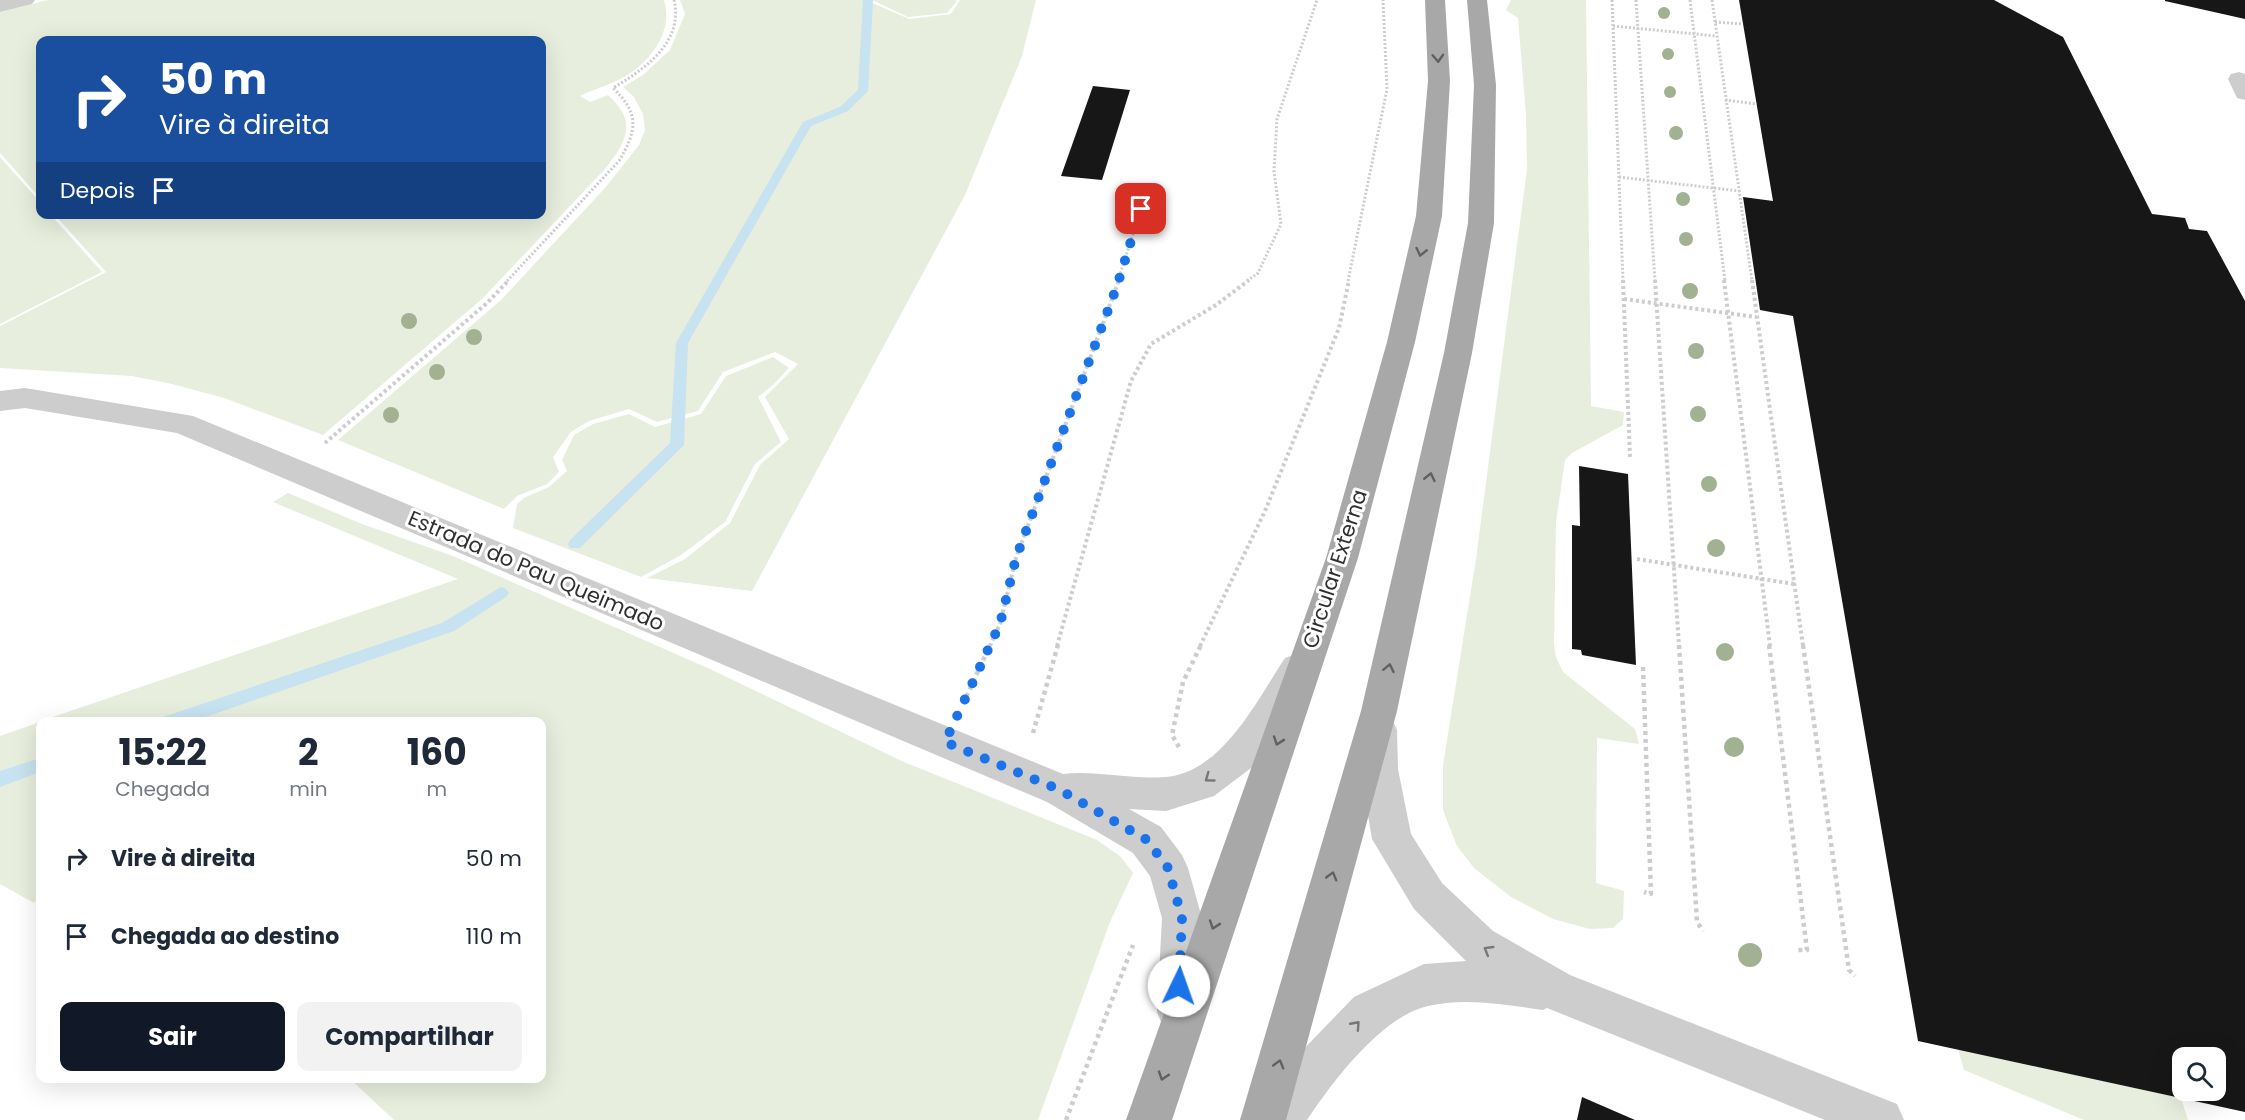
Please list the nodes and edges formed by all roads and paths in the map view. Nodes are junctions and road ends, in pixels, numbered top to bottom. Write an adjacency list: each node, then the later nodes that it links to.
1 (25, 0): 11 (street)
2 (674, 0): 30 (path)
3 (1317, 0): 40 (path)
4 (1383, 0): 41 (path)
5 (1435, 0): 36 (main road, Circular Externa, one-way to 36)
6 (1477, 0): 38 (main road, one-way to 6)
7 (1612, 0): 14 (path)
8 (1636, 0): 15 (path)
9 (1690, 0): 16 (path)
10 (1712, 0): 12 (path)
11 (0, 6)
12 (1715, 22): 13 (path); 17 (path)
13 (1743, 24)
14 (1614, 26): 15 (path); 20 (path)
15 (1638, 29): 16 (path); 21 (path)
16 (1694, 34): 17 (path); 22 (path)
17 (1716, 36): 18 (path)
18 (1725, 100): 19 (path); 23 (path)
19 (1756, 104)
20 (1619, 177): 21 (path); 25 (path)
21 (1648, 180): 22 (path); 26 (path)
22 (1713, 188): 23 (path); 27 (path)
23 (1739, 191): 28 (path)
24 (1141, 209): 39 (path)
25 (1624, 300): 26 (path); 31 (path)
26 (1656, 303): 27 (path); 33 (path)
27 (1728, 313): 28 (path); 34 (path)
28 (1756, 316): 35 (path)
29 (0, 401): 39 (street, Estrada do Pau Queimado)
30 (320, 448)
31 (1630, 457)
32 (1637, 559): 33 (path)
33 (1673, 565): 34 (path); 44 (path)
34 (1761, 579): 35 (path); 46 (path)
35 (1794, 584): 47 (path)
36 (1309, 651): 41 (street, Estrada do Pau Queimado, one-way to 41); 49 (main road, Circular Externa, one-way to 49)
37 (1643, 668): 43 (path)
38 (1379, 711): 48 (street, one-way to 38); 52 (main road, one-way to 38)
39 (945, 742): 40 (street, Estrada do Pau Queimado)
40 (1022, 774): 42 (street, Estrada do Pau Queimado)
41 (1202, 784): 42 (street, Estrada do Pau Queimado)
42 (1060, 790): 49 (street, Estrada do Pau Queimado)
43 (1644, 892)
44 (1702, 931)
45 (1137, 934): 50 (path)
46 (1797, 951)
47 (1855, 976)
48 (1556, 991): 53 (street, one-way to 48); 54 (street)
49 (1178, 1031): 51 (main road, Circular Externa, one-way to 51)
50 (1066, 1120)
51 (1149, 1120)
52 (1263, 1120)
53 (1280, 1120)
54 (1881, 1120)

